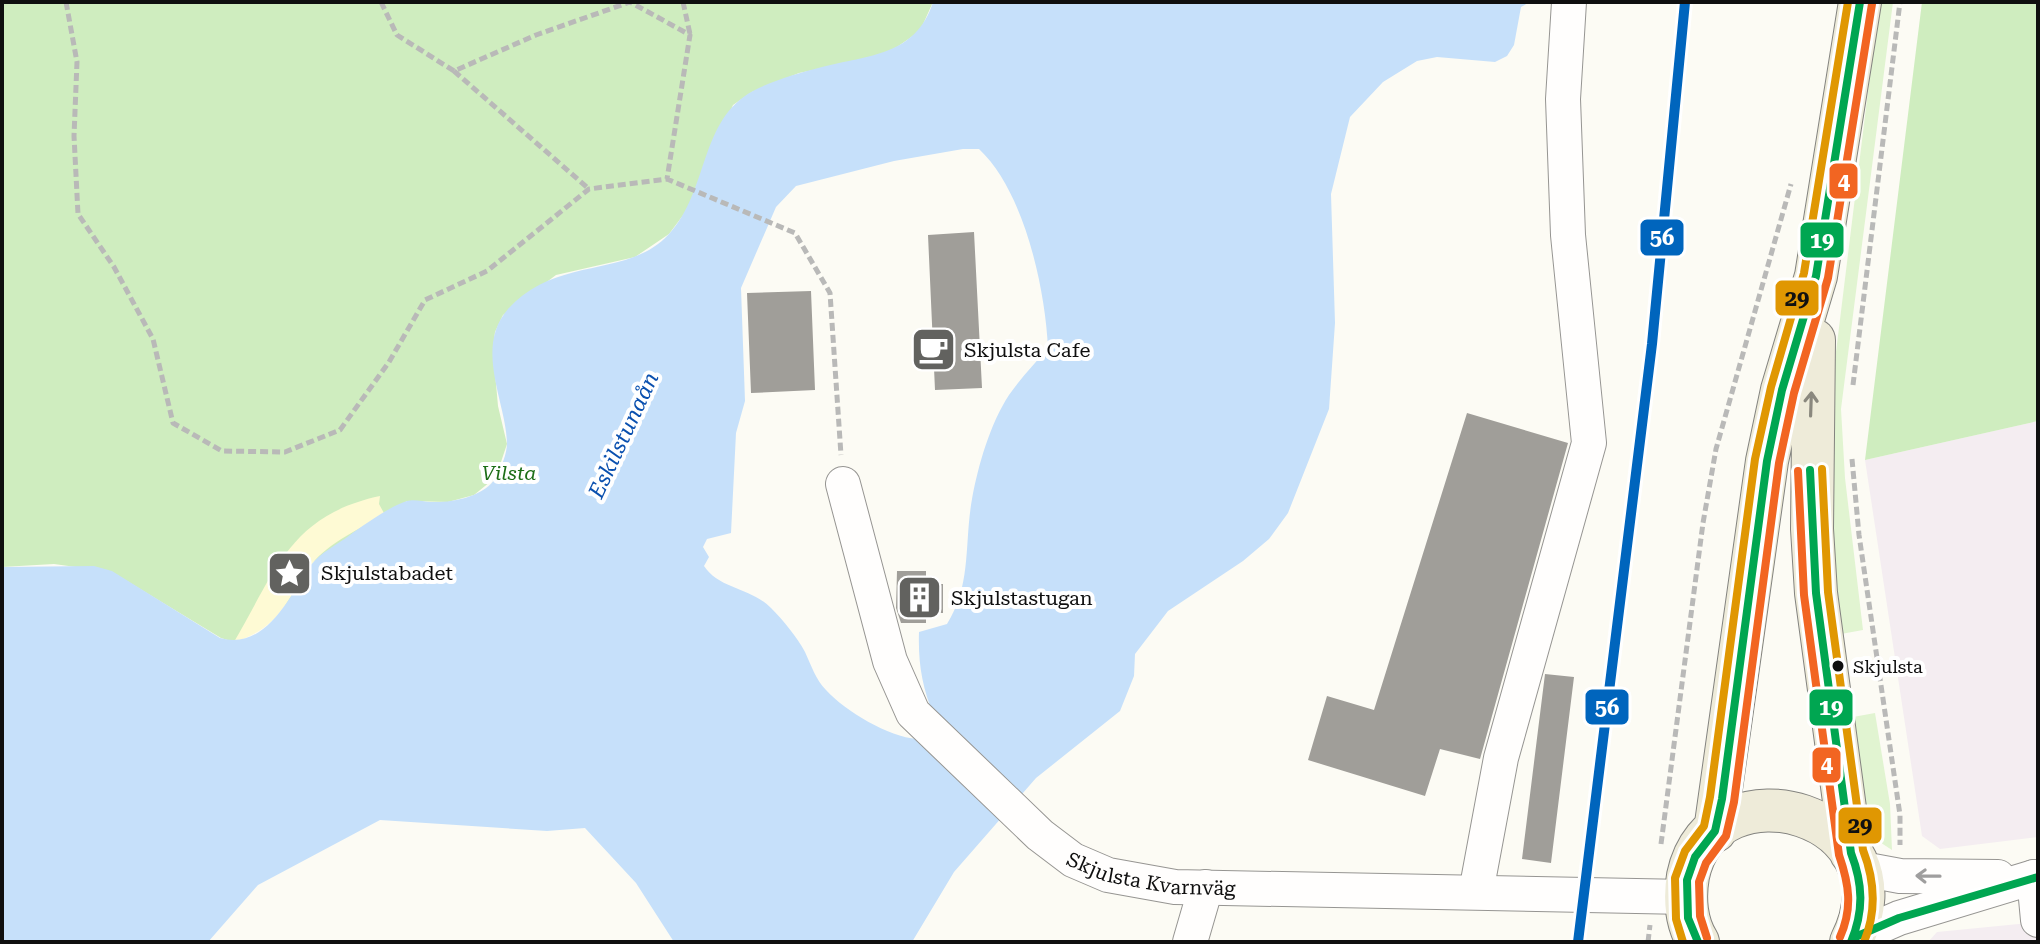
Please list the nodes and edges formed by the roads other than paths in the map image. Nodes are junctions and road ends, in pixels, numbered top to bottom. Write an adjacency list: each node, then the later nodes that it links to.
1 (1569, 2): 9 (street)
2 (1860, 2): 3 (main road)
3 (1816, 276): 5 (main road); 6 (main road, one-way to 3)
4 (843, 484): 8 (street, Skjulsta Kvarnväg)
5 (1715, 831): 6 (main road); 10 (main road)
6 (1854, 860): 7 (street, one-way to 6); 12 (main road)
7 (2036, 877): 11 (street); 12 (street)
8 (1206, 887): 9 (street, Skjulsta Kvarnväg); 14 (street)
9 (1476, 892): 10 (street, Skjulsta Kvarnväg)
10 (1686, 897): 13 (main road)
11 (2038, 920)
12 (1852, 940)
13 (1697, 941)
14 (1190, 942)

